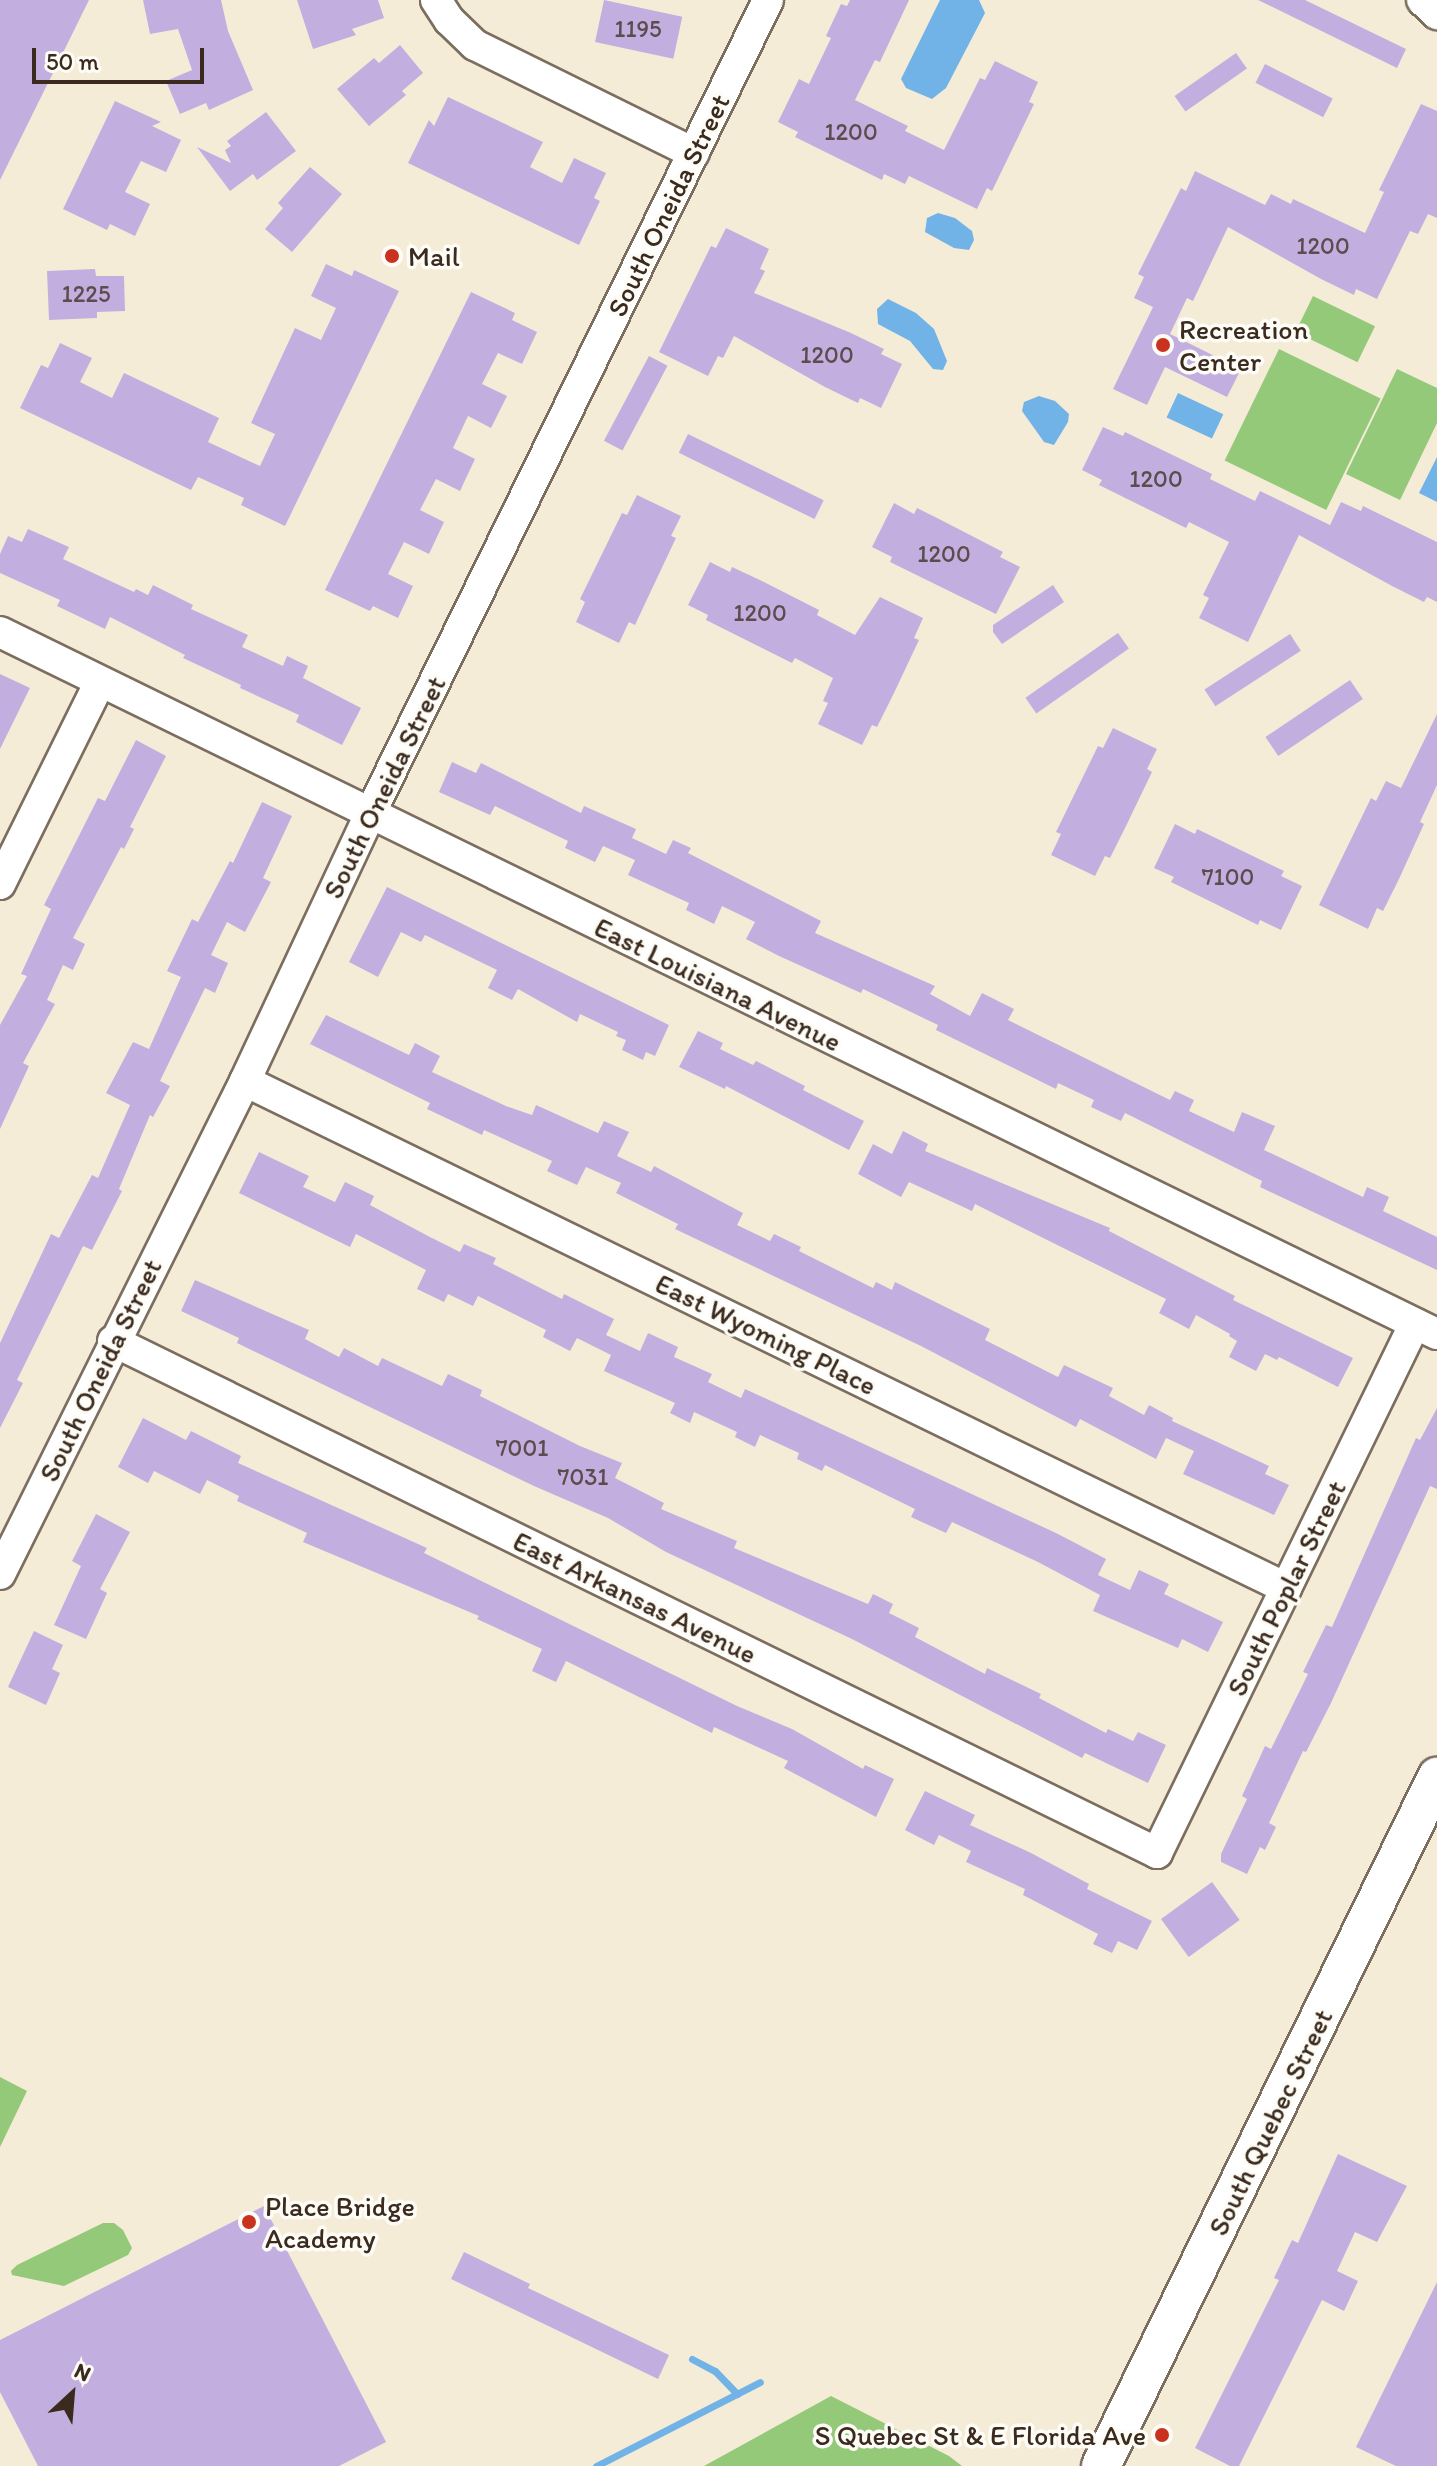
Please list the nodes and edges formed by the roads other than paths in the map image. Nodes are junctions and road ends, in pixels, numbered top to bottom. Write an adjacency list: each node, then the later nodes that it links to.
1 (436, 0): 5 (street)
2 (768, 0): 5 (street, South Oneida Street)
3 (1422, 0): 4 (street)
4 (1437, 14)
5 (694, 153): 8 (street, South Oneida Street)
6 (0, 632): 7 (street, East Louisiana Avenue)
7 (100, 682): 8 (street, East Louisiana Avenue); 9 (street)
8 (370, 814): 10 (street, South Oneida Street); 11 (street, East Louisiana Avenue)
9 (0, 884)
10 (245, 1081): 12 (street, South Oneida Street); 14 (street, East Wyoming Place)
11 (1426, 1329): 14 (street, South Poplar Street)
12 (113, 1341): 13 (street, South Oneida Street); 16 (street, East Arkansas Avenue)
13 (0, 1574)
14 (1286, 1588): 16 (street, South Poplar Street)
15 (1437, 1777): 17 (main road, South Quebec Street)
16 (1157, 1853)
17 (1101, 2466)

